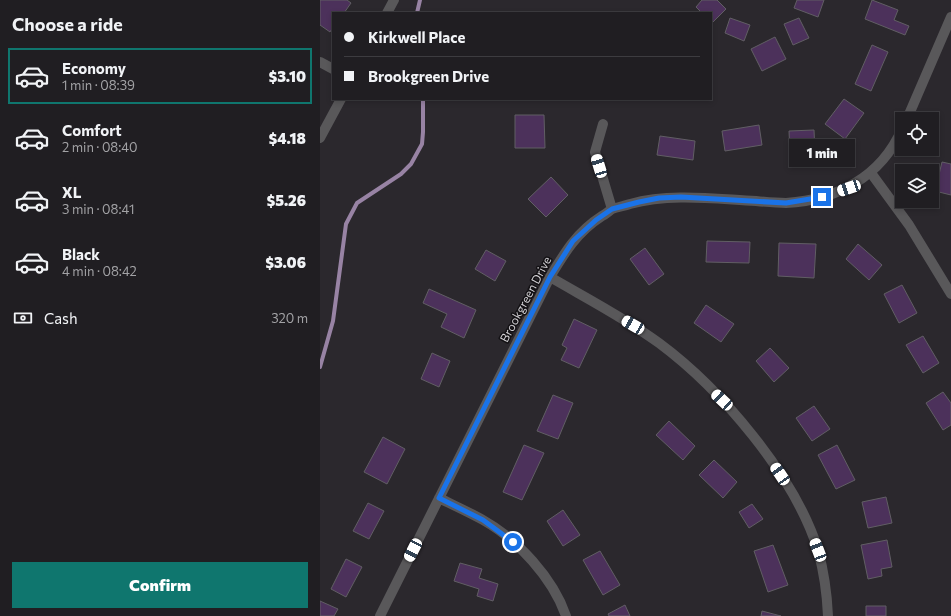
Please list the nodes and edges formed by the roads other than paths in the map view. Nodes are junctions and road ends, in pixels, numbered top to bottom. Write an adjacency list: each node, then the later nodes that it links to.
1 (394, 0): 2 (street)
2 (388, 12)
3 (951, 17): 7 (street)
4 (320, 62): 5 (street)
5 (332, 68)
6 (340, 100): 9 (street)
7 (909, 112)
8 (603, 124): 12 (street)
9 (320, 138)
10 (895, 142): 11 (street, Brookgreen Drive)
11 (871, 173): 12 (street, Brookgreen Drive); 14 (street)
12 (612, 209): 13 (street, Brookgreen Drive)
13 (550, 277): 15 (street, Brookgreen Drive); 18 (street)
14 (951, 294)
15 (439, 498): 16 (street, Brookgreen Drive); 17 (street)
16 (380, 616)
17 (566, 616)
18 (828, 616)

